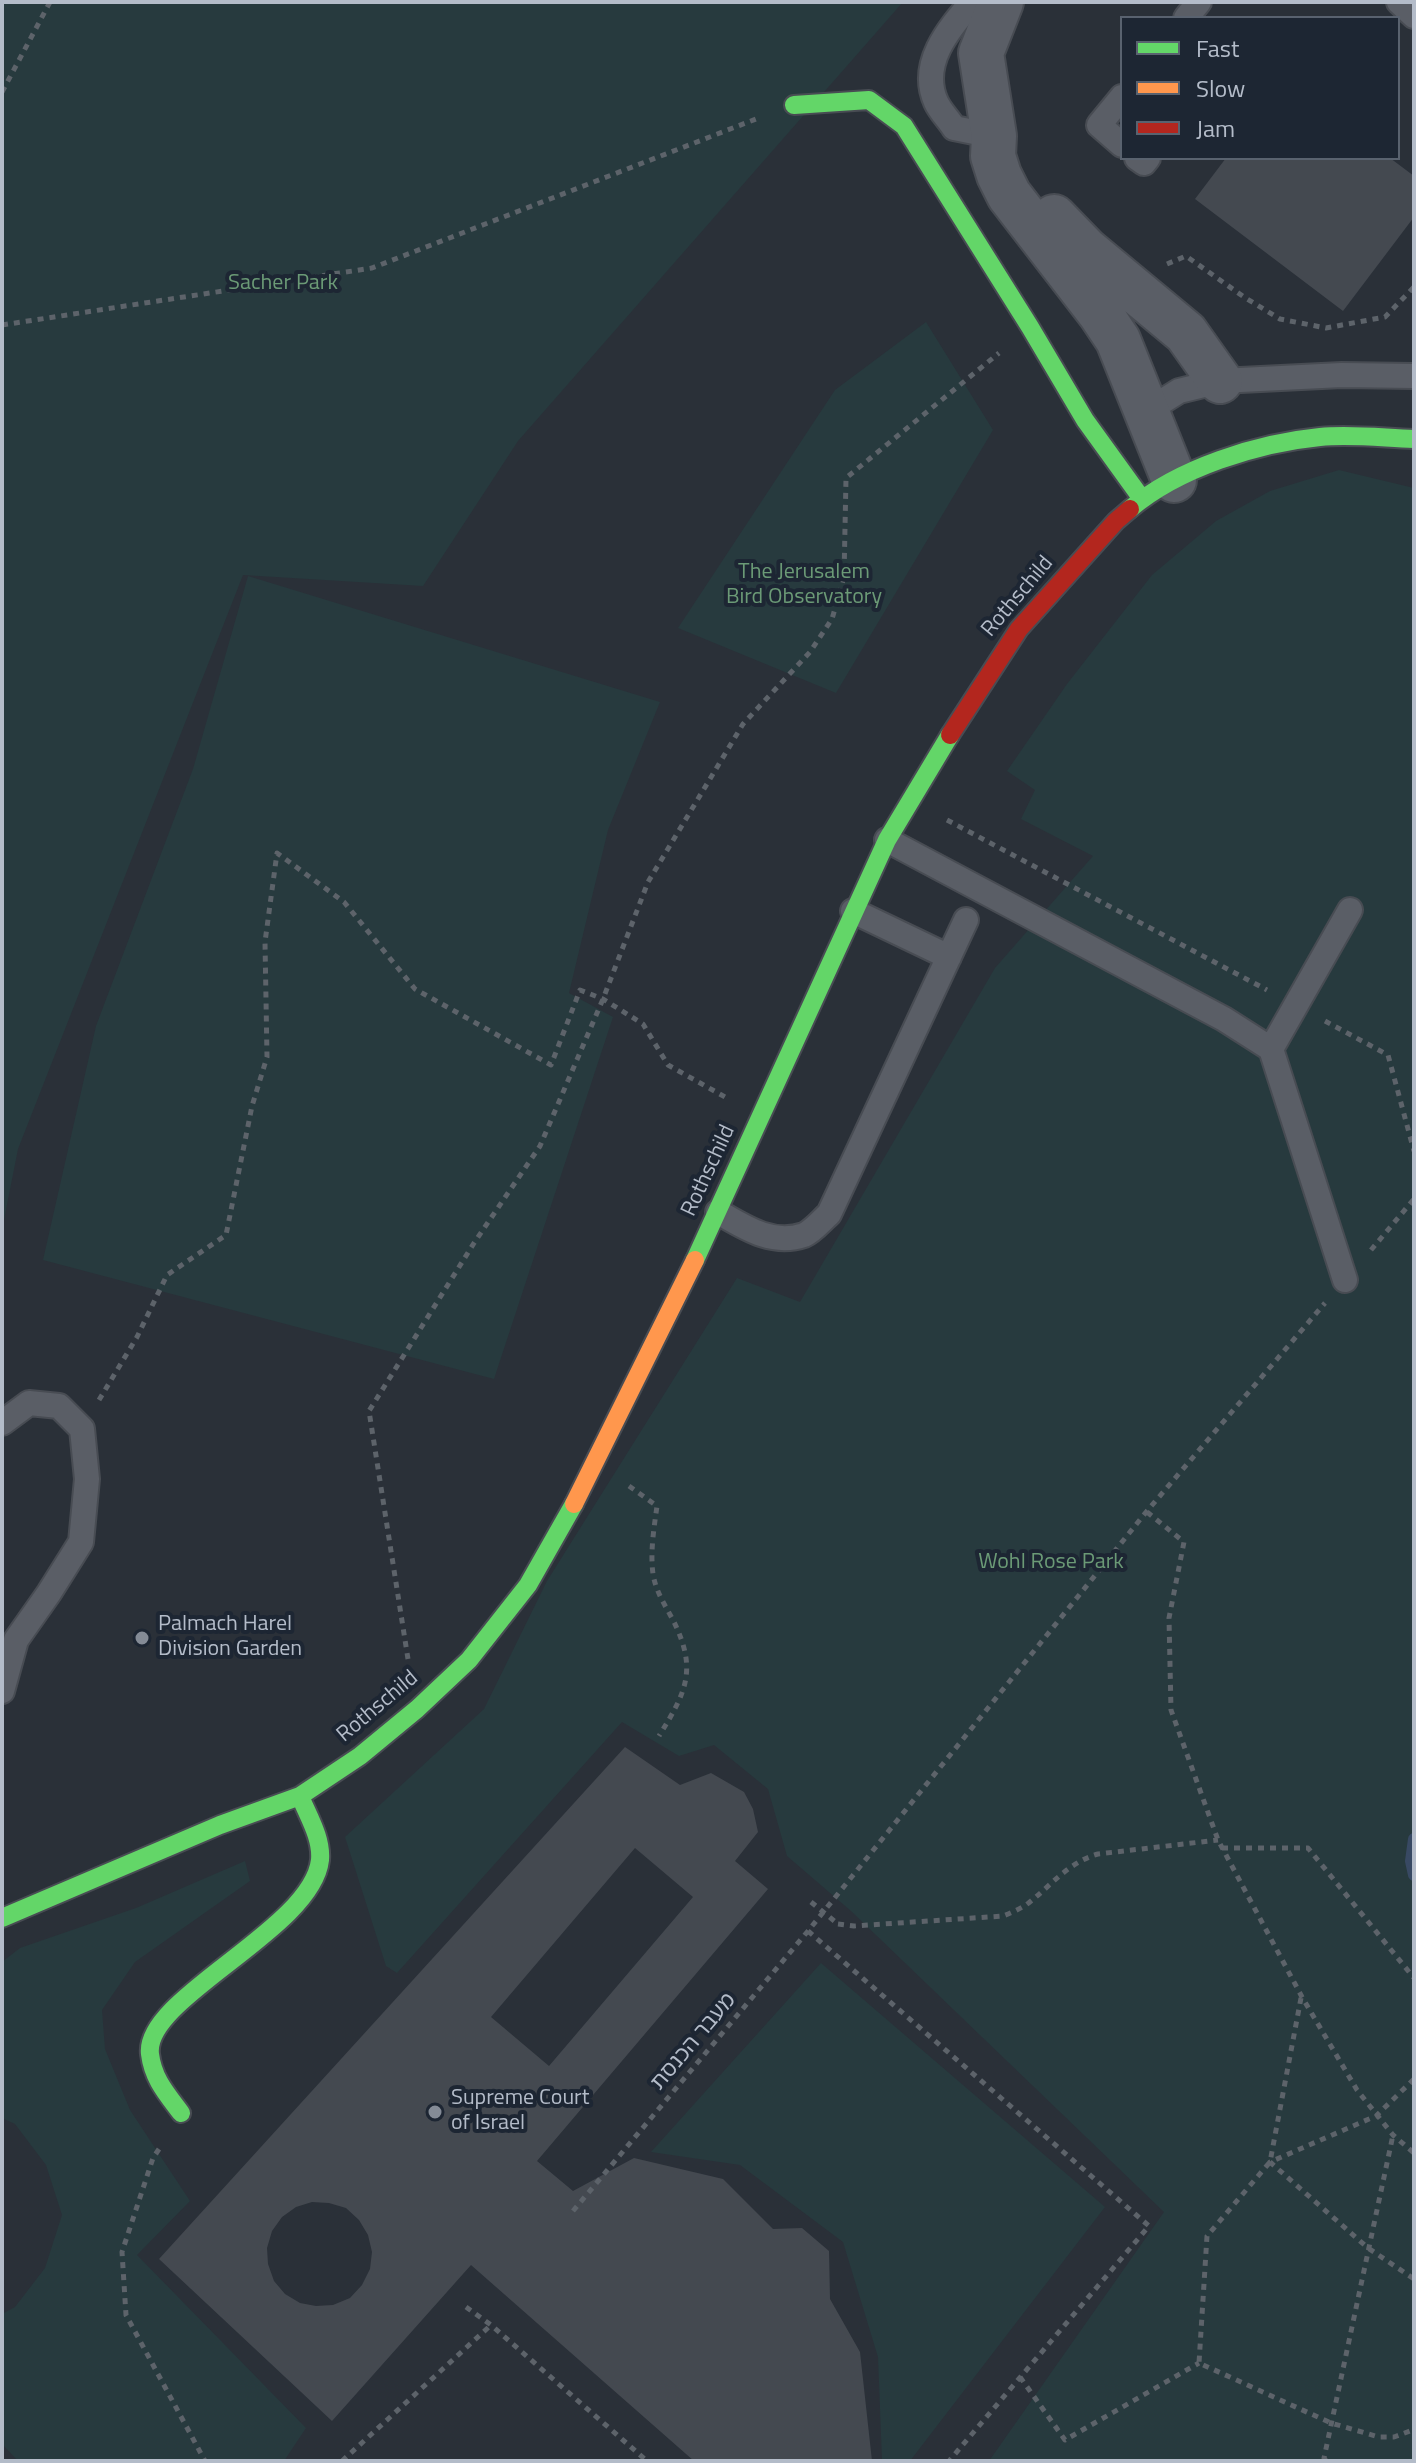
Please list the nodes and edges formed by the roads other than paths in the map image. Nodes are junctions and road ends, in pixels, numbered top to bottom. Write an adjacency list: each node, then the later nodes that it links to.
1 (972, 2): 7 (lane)
2 (1001, 2): 7 (street)
3 (1399, 2): 4 (lane)
4 (1414, 16)
5 (1120, 99): 8 (lane)
6 (794, 105): 13 (street)
7 (994, 136): 10 (street); 11 (street)
8 (1120, 143)
9 (1414, 376): 10 (lane)
10 (1220, 381): 11 (lane)
11 (1147, 411): 13 (street)
12 (1414, 439): 13 (street, Rothschild)
13 (1158, 490): 14 (street, Rothschild)
14 (887, 840): 16 (street, Rothschild); 19 (lane)
15 (1350, 910): 19 (lane)
16 (853, 911): 18 (lane); 20 (street, Rothschild)
17 (966, 920): 18 (lane)
18 (949, 957): 20 (lane)
19 (1271, 1049): 21 (lane)
20 (718, 1212): 24 (street, Rothschild)
21 (1345, 1280)
22 (2, 1423): 23 (lane)
23 (2, 1691)
24 (300, 1796): 25 (street, Rothschild); 26 (street)
25 (2, 1918)
26 (181, 2113)

